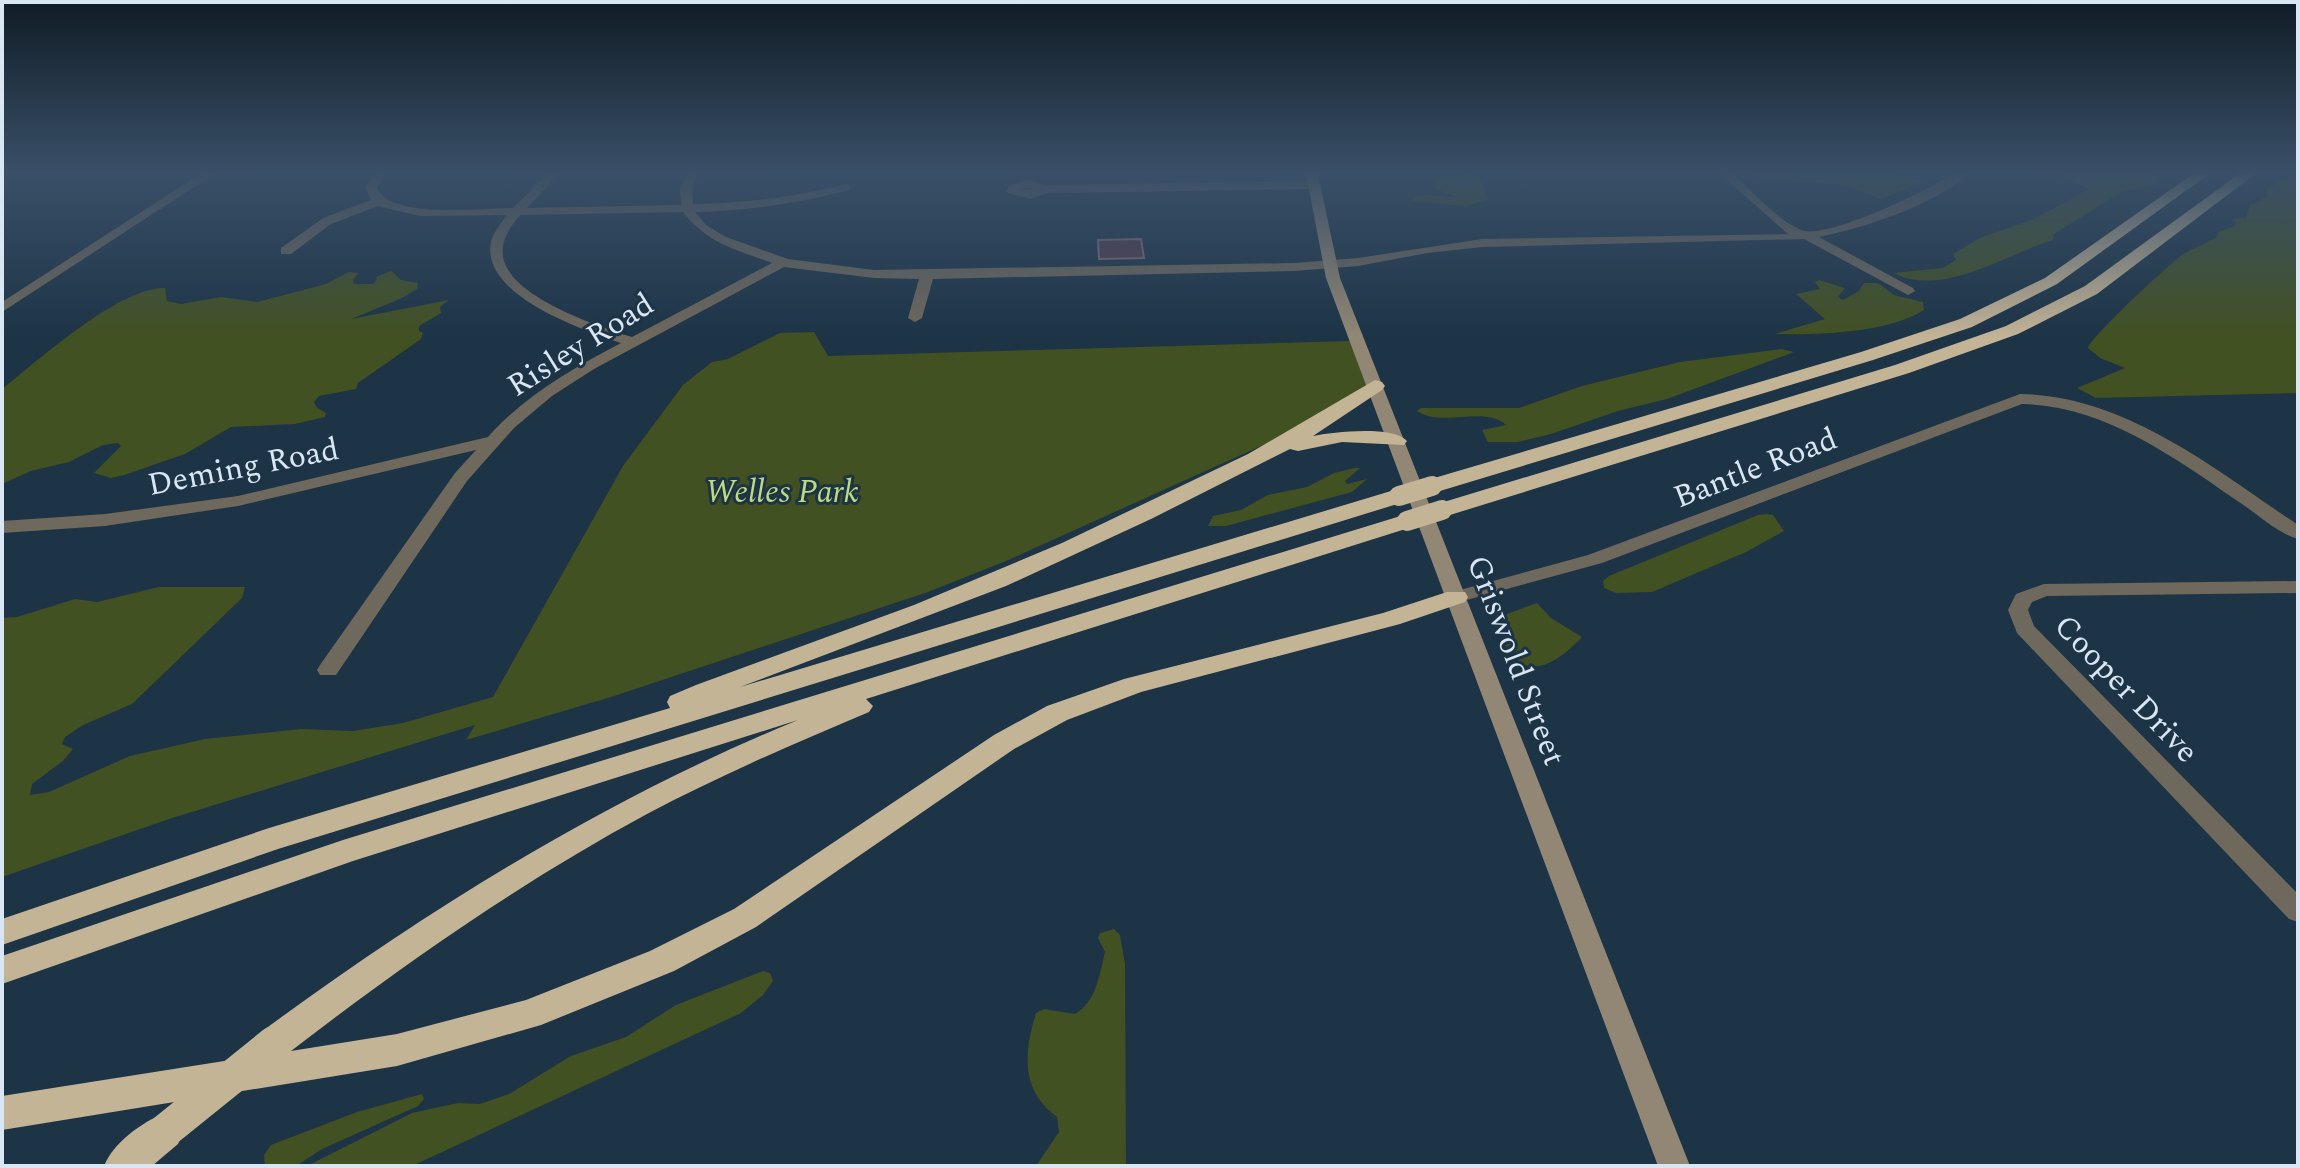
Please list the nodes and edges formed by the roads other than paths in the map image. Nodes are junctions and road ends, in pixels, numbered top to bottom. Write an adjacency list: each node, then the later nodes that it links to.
1 (124, 229): 16 (street)
2 (317, 229): 11 (street)
3 (506, 229): 18 (street)
4 (704, 229): 12 (street)
5 (1323, 229): 13 (main road, Griswold Street)
6 (1788, 229): 10 (street)
7 (1827, 229): 10 (street)
8 (2125, 229): 31 (highway, bridge)
9 (2174, 229): 29 (highway, bridge)
10 (1806, 235): 13 (street); 15 (street)
11 (286, 251)
12 (783, 262): 14 (street); 18 (street, Risley Road)
13 (1329, 265): 14 (street); 19 (main road, Griswold Street)
14 (927, 276): 17 (street)
15 (1908, 291)
16 (2, 308)
17 (915, 318)
18 (633, 342): 20 (street, Risley Road)
19 (1375, 386): 21 (main road, Griswold Street); 22 (highway)
20 (491, 441): 25 (street, Deming Road); 30 (street, Risley Road)
21 (1397, 441): 22 (highway); 28 (main road, Griswold Street)
22 (1269, 453): 31 (highway)
23 (2298, 517): 24 (street)
24 (2276, 519): 26 (street); 28 (street, Bantle Road)
25 (2, 527)
26 (2298, 533)
27 (2298, 587): 32 (street, Cooper Drive)
28 (1456, 597): 35 (highway); 37 (main road, Griswold Street)
29 (998, 648): 34 (highway); 36 (highway, bridge)
30 (328, 670)
31 (618, 735): 33 (highway)
32 (2298, 911)
33 (2, 932)
34 (2, 970)
35 (2, 1113)
36 (123, 1166)
37 (1674, 1166)

